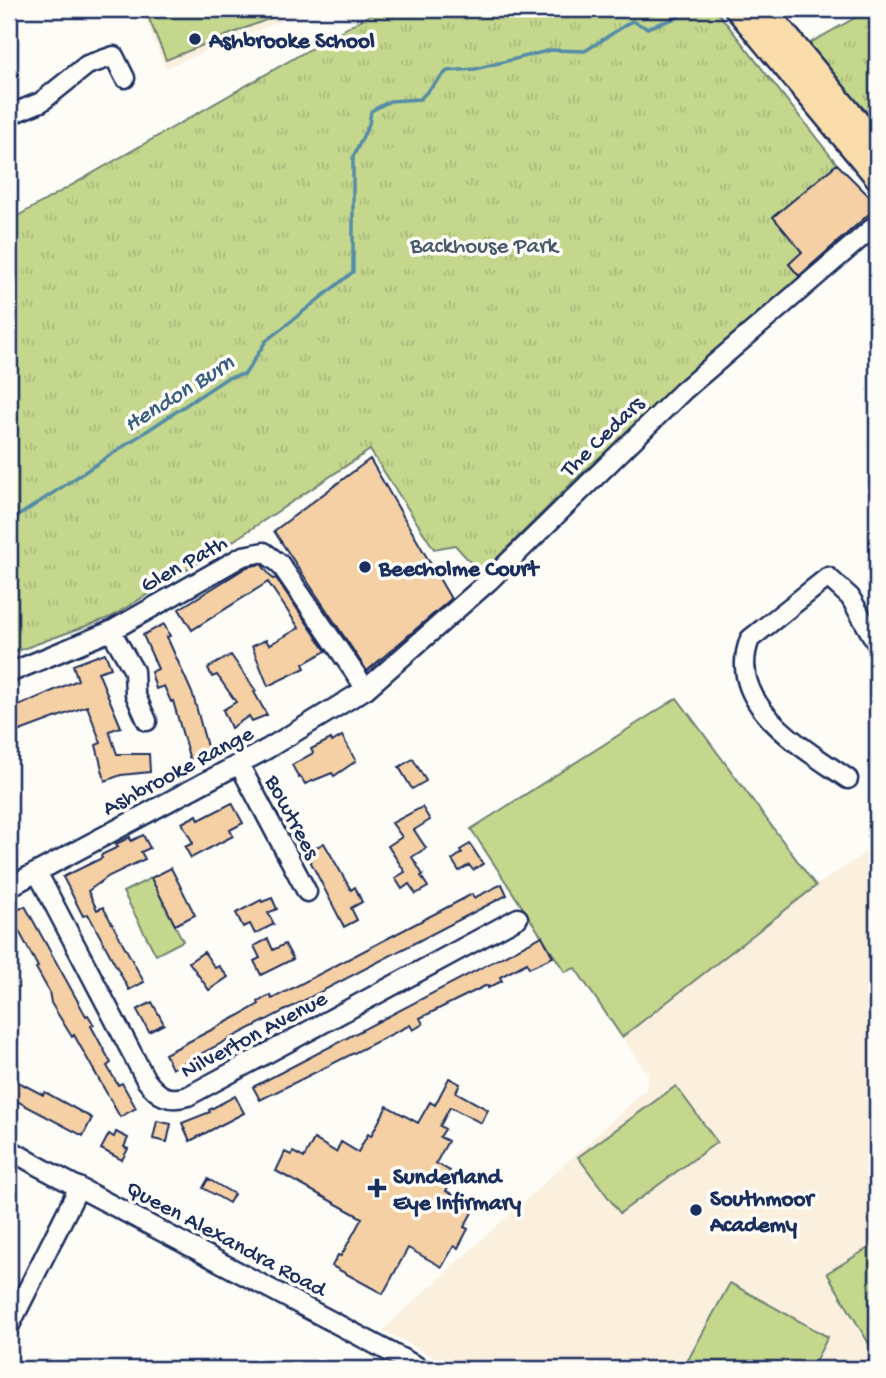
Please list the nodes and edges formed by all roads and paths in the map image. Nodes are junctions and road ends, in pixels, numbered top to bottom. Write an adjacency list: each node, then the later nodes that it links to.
1 (737, 9): 6 (main road)
2 (764, 9): 5 (main road)
3 (125, 78): 4 (street)
4 (9, 115)
5 (877, 146)
6 (877, 177)
7 (877, 223): 11 (street, The Cedars)
8 (111, 631): 10 (street, Glen Path); 11 (street, Glen Path); 12 (street)
9 (877, 643): 14 (street)
10 (9, 673)
11 (366, 689): 13 (street, Ashbrooke Range)
12 (147, 721)
13 (239, 764): 15 (street, Ashbrooke Range); 17 (street, Bowtrees)
14 (848, 779)
15 (37, 872): 16 (street, Ashbrooke Range); 18 (street, Nilverton Avenue)
16 (9, 887)
17 (307, 892)
18 (518, 918)
19 (9, 1149): 20 (street, Queen Alexandra Road)
20 (79, 1187): 21 (street); 22 (street, Queen Alexandra Road)
21 (9, 1327)
22 (399, 1364): 23 (street, Queen Alexandra Road)
23 (422, 1369)

